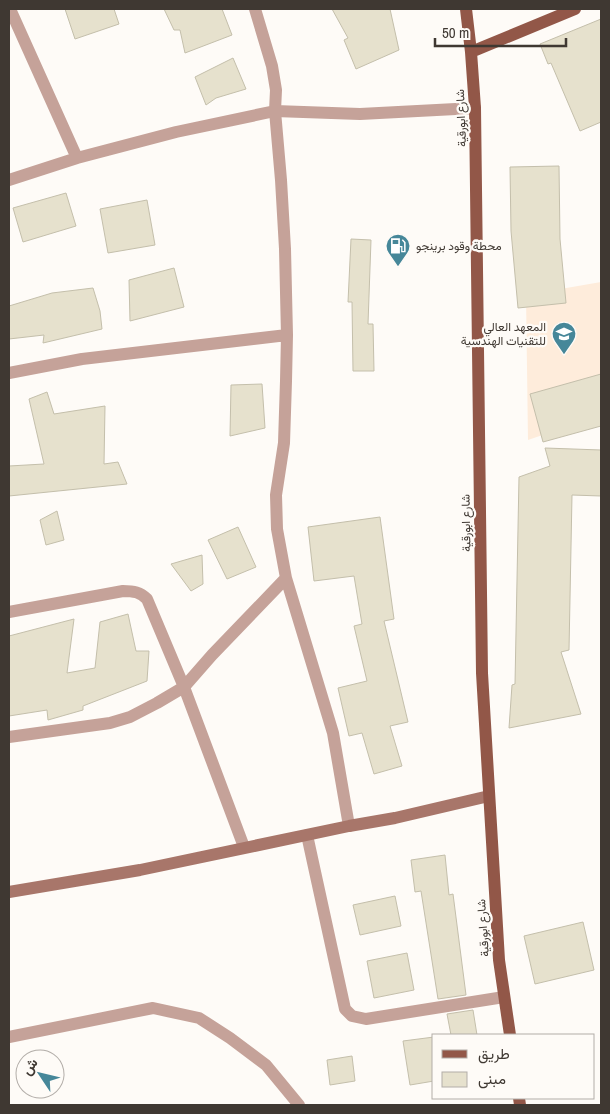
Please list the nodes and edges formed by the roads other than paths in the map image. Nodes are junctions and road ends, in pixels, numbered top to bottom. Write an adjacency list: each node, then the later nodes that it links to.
1 (10, 9): 8 (street)
2 (255, 9): 7 (street)
3 (466, 9): 5 (main road, شارع ابورقية)
4 (575, 9): 5 (main road)
5 (472, 52): 6 (main road, شارع ابورقية)
6 (475, 108): 7 (street); 16 (main road, شارع ابورقية)
7 (275, 111): 8 (street); 10 (street)
8 (77, 158): 9 (street)
9 (9, 180)
10 (287, 335): 11 (street); 12 (street)
11 (9, 373)
12 (286, 578): 14 (street); 17 (street)
13 (9, 612): 14 (street)
14 (184, 687): 15 (street); 19 (street)
15 (9, 737)
16 (489, 796): 17 (main road); 21 (main road, شارع ابورقية)
17 (349, 826): 18 (main road)
18 (307, 835): 19 (main road); 21 (street)
19 (244, 848): 20 (main road)
20 (9, 892)
21 (504, 997): 22 (main road, شارع ابورقية)
22 (510, 1034)
23 (9, 1037): 24 (street)
24 (299, 1105)

